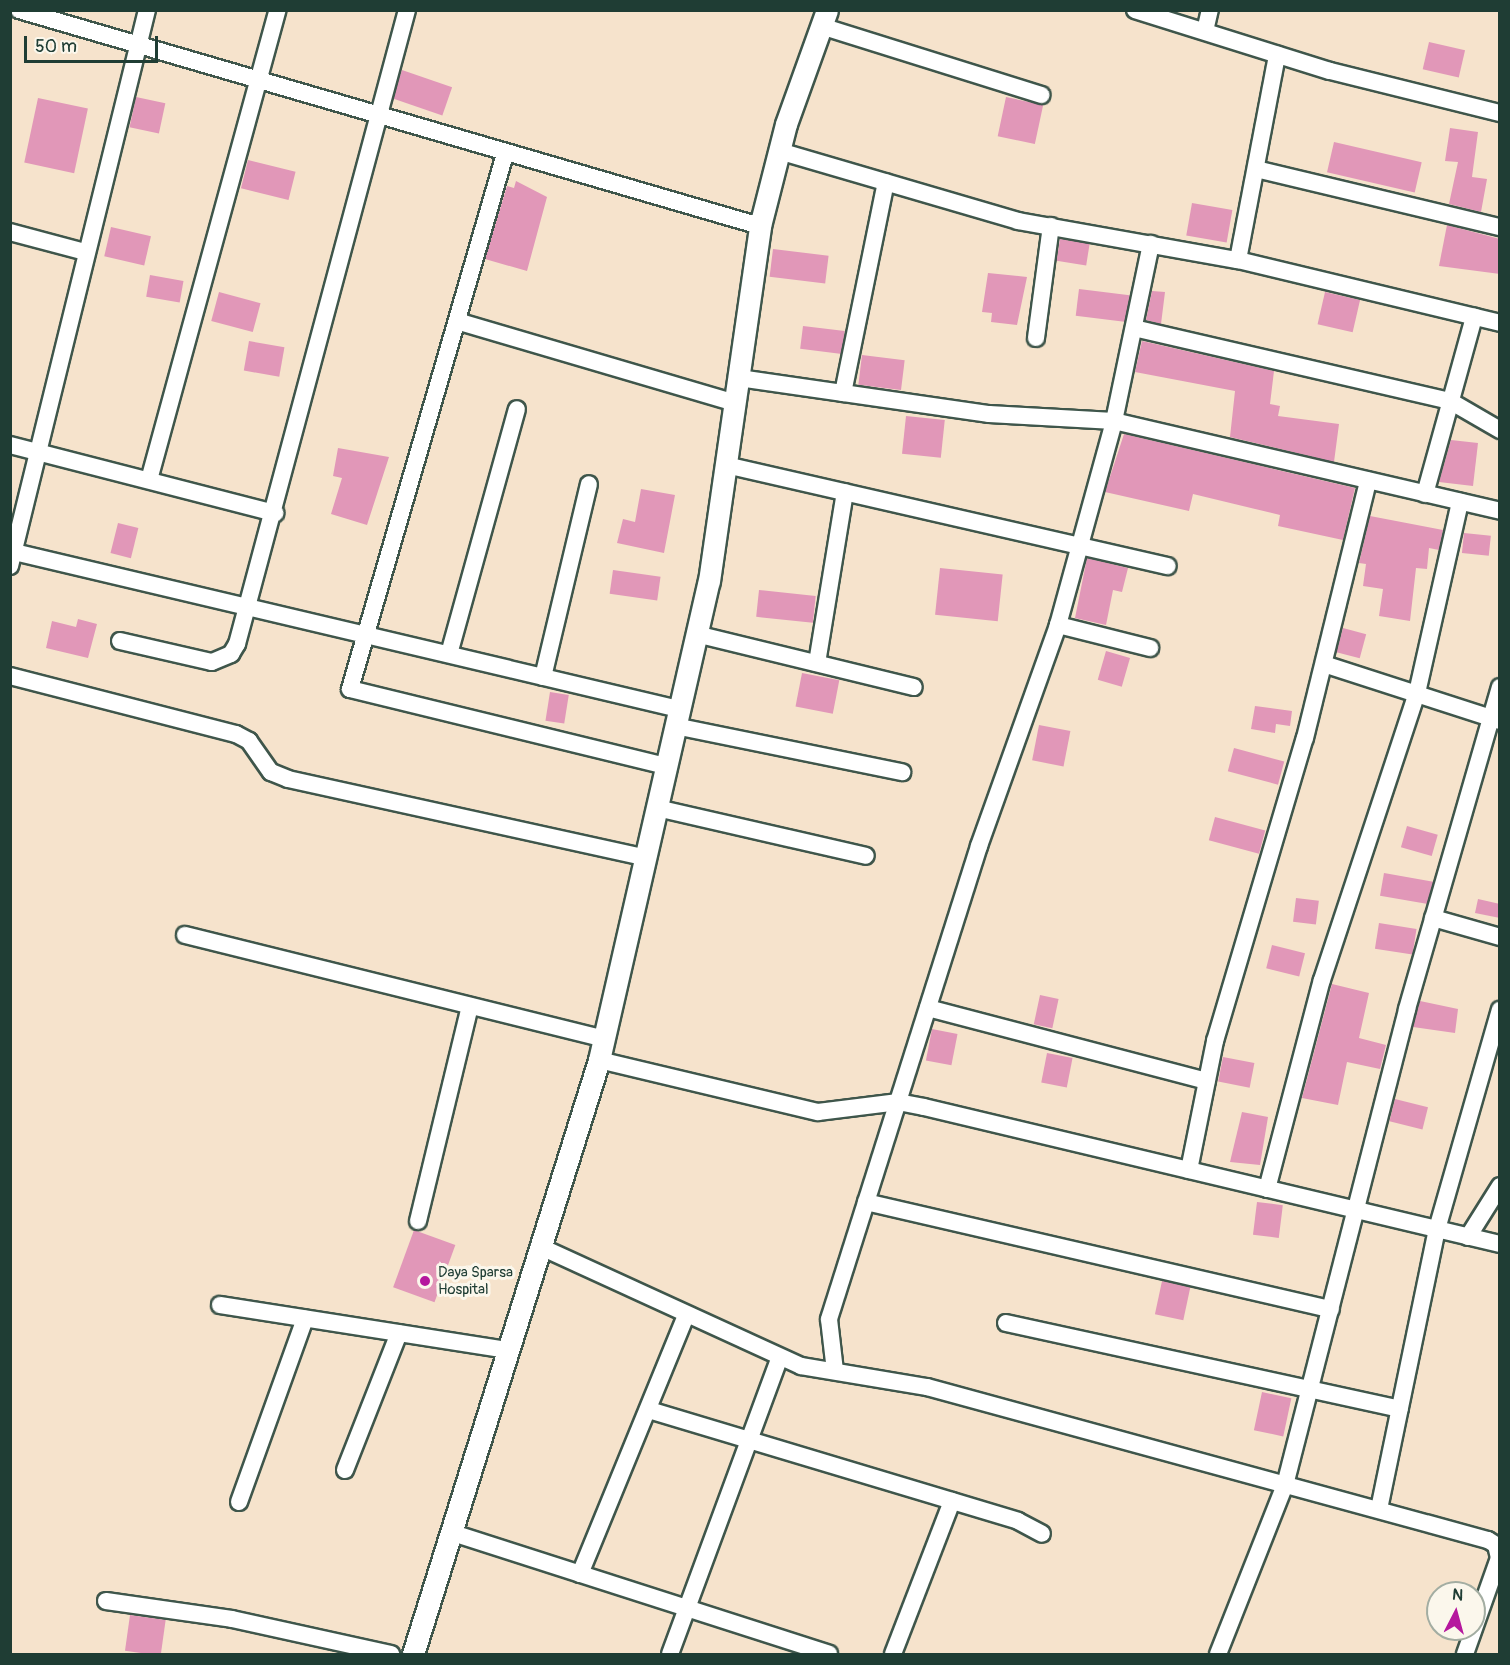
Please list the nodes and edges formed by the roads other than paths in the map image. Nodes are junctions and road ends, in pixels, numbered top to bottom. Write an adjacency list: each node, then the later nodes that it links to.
1 (19, 10): 9 (street)
2 (147, 10): 9 (street)
3 (278, 10): 11 (street)
4 (407, 10): 14 (street)
5 (1135, 10): 8 (street)
6 (1210, 10): 8 (street)
7 (824, 18): 12 (street); 15 (street)
8 (1205, 31): 10 (street)
9 (137, 47): 11 (street); 24 (street)
10 (1277, 55): 13 (street); 17 (street)
11 (259, 80): 14 (street); 41 (street)
12 (1041, 95)
13 (1500, 113)
14 (379, 116): 16 (street); 48 (street)
15 (779, 152): 18 (street); 19 (street)
16 (505, 154): 19 (street); 27 (street)
17 (1256, 169): 21 (street); 25 (street)
18 (886, 182): 20 (street); 32 (street)
19 (760, 226): 31 (street)
20 (1051, 226): 23 (street); 30 (street)
21 (1500, 227)
22 (10, 232): 24 (street)
23 (1151, 244): 25 (street); 29 (street)
24 (85, 252): 39 (street)
25 (1238, 260): 26 (street)
26 (1474, 317): 28 (street); 33 (street)
27 (460, 322): 34 (street); 54 (street)
28 (1500, 323)
29 (1134, 328): 33 (street); 36 (street)
30 (1036, 338)
31 (739, 378): 32 (street); 34 (street)
32 (843, 393): 36 (street)
33 (1450, 401): 37 (street); 45 (street)
34 (735, 403): 40 (street)
35 (517, 409): 58 (street)
36 (1114, 422): 42 (street); 49 (street)
37 (1500, 430)
38 (10, 445): 39 (street)
39 (39, 452): 41 (street); 50 (street)
40 (726, 465): 44 (street); 55 (street)
41 (149, 480): 48 (street)
42 (1368, 481): 45 (street); 60 (street)
43 (589, 484): 62 (street)
44 (845, 492): 49 (street); 59 (street)
45 (1425, 494): 46 (street)
46 (1460, 502): 47 (street); 65 (street)
47 (1500, 511)
48 (274, 513): 52 (street)
49 (1078, 544): 51 (street); 53 (street)
50 (12, 556): 52 (street)
51 (1168, 566)
52 (250, 606): 54 (street); 56 (street)
53 (1058, 625): 57 (street); 77 (street)
54 (364, 633): 58 (street); 68 (street)
55 (696, 634): 59 (street); 66 (street)
56 (120, 641)
57 (1150, 648)
58 (449, 654): 62 (street)
59 (817, 663): 63 (street)
60 (1324, 664): 65 (street); 80 (street)
61 (10, 676): 72 (street)
62 (543, 677): 66 (street)
63 (914, 687)
64 (1500, 687): 67 (street)
65 (1417, 693): 67 (street); 84 (street)
66 (677, 718): 68 (street); 69 (street)
67 (1495, 720): 73 (street)
68 (666, 766): 70 (street)
69 (902, 772)
70 (657, 808): 71 (street); 72 (street)
71 (866, 856)
72 (646, 858): 79 (street)
73 (1433, 918): 75 (street); 86 (street)
74 (185, 935): 76 (street)
75 (1500, 937)
76 (470, 1006): 79 (street); 87 (street)
77 (928, 1008): 80 (street); 81 (street)
78 (1500, 1010): 88 (street)
79 (602, 1050): 81 (street); 91 (street)
80 (1207, 1081): 82 (street)
81 (898, 1102): 82 (street); 85 (street)
82 (1189, 1170): 84 (street)
83 (1500, 1186): 89 (street)
84 (1267, 1189): 86 (street)
85 (866, 1202): 93 (street); 100 (street)
86 (1355, 1210): 88 (street); 93 (street)
87 (418, 1221)
88 (1437, 1230): 89 (street); 102 (street)
89 (1468, 1237): 90 (street)
90 (1500, 1244)
91 (538, 1246): 94 (street); 98 (street)
92 (220, 1305): 95 (street)
93 (1331, 1309): 101 (street)
94 (687, 1316): 99 (street); 103 (street)
95 (305, 1319): 97 (street); 108 (street)
96 (1006, 1323): 101 (street)
97 (399, 1333): 98 (street); 105 (street)
98 (506, 1350): 110 (street)
99 (779, 1359): 100 (street); 104 (street)
100 (835, 1371): 106 (street)
101 (1311, 1389): 102 (street); 106 (street)
102 (1400, 1409): 109 (street)
103 (649, 1410): 104 (street); 112 (street)
104 (749, 1440): 107 (street); 114 (street)
105 (345, 1470)
106 (1285, 1485): 109 (street); 120 (street)
107 (952, 1501): 111 (street); 119 (street)
108 (239, 1502)
109 (1379, 1509): 121 (street)
110 (450, 1532): 112 (street); 116 (street)
111 (1042, 1534)
112 (580, 1574): 114 (street)
113 (106, 1601): 115 (street)
114 (687, 1609): 117 (street); 118 (street)
115 (391, 1654)
116 (413, 1654)
117 (670, 1654)
118 (829, 1654)
119 (893, 1654)
120 (1218, 1654)
121 (1465, 1654)

